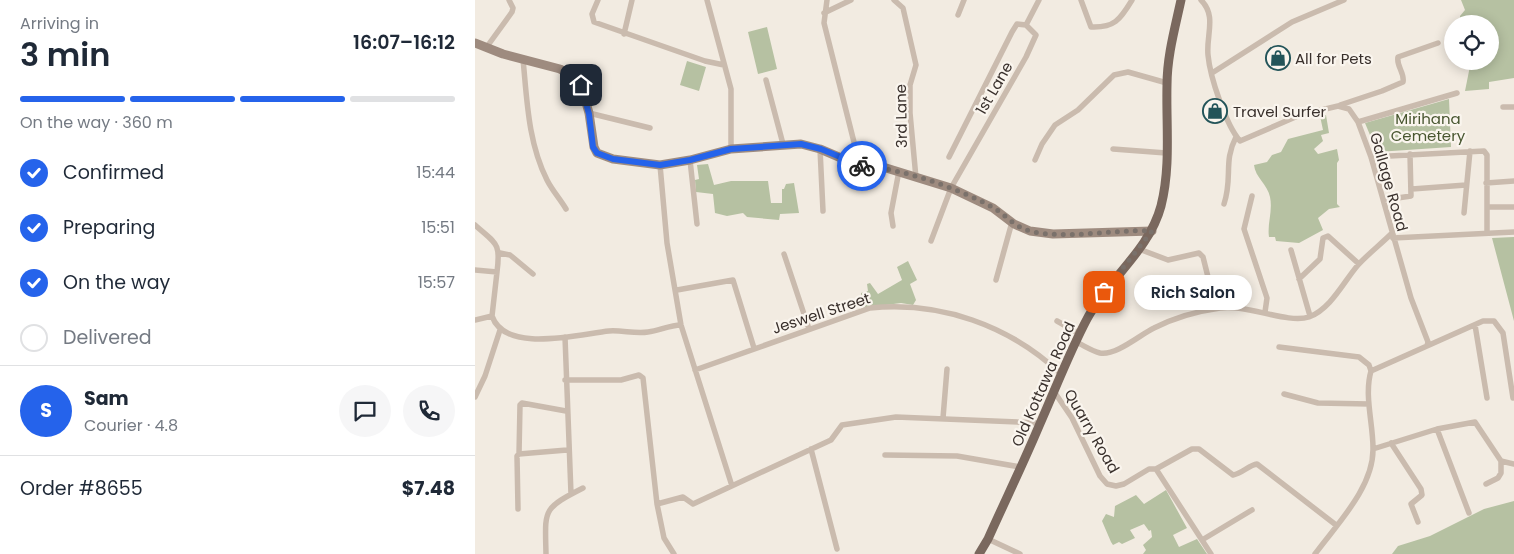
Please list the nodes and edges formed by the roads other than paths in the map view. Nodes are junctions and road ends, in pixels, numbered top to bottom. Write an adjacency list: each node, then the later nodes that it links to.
1 (509, 0): 21 (street)
2 (598, 0): 18 (street)
3 (632, 0): 18 (street)
4 (707, 0): 23 (street)
5 (827, 0): 15 (street)
6 (851, 0): 15 (street)
7 (894, 0): 49 (street, 3rd Lane)
8 (963, 0): 16 (street)
9 (1039, 0): 17 (street)
10 (1081, 0): 11 (street)
11 (1132, 0)
12 (1181, 0): 26 (main road, Old Kottawa Road)
13 (1201, 0): 24 (street)
14 (1344, 0): 24 (street)
15 (824, 13): 47 (street)
16 (958, 15)
17 (1026, 25): 42 (street); 53 (street, 1st Lane)
18 (623, 34): 23 (street)
19 (475, 43): 21 (main road)
20 (1438, 43): 28 (street)
21 (486, 48): 22 (main road)
22 (523, 59): 31 (main road); 60 (street)
23 (724, 65): 36 (street)
24 (1212, 73): 34 (street)
25 (766, 80): 35 (street)
26 (1167, 83): 40 (main road, Old Kottawa Road); 45 (street)
27 (1457, 94): 32 (street)
28 (1338, 106): 32 (street, Gallage Road); 34 (street)
29 (1503, 107): 30 (street)
30 (1514, 107)
31 (589, 114): 33 (street); 46 (main road)
32 (1358, 122): 43 (street, Gallage Road)
33 (650, 128)
34 (1236, 137): 57 (street)
35 (783, 144): 36 (main road); 37 (main road)
36 (731, 149): 44 (main road)
37 (821, 149): 47 (main road); 61 (street)
38 (1113, 149): 40 (street)
39 (1469, 151): 41 (street); 51 (street); 52 (street)
40 (1166, 153): 67 (main road, Old Kottawa Road)
41 (1410, 154): 43 (street); 54 (street)
42 (949, 157)
43 (1371, 157): 56 (street, Gallage Road)
44 (690, 160): 46 (main road); 64 (street)
45 (1035, 160)
46 (660, 165): 83 (street)
47 (860, 166): 48 (main road)
48 (899, 171): 49 (main road); 66 (street)
49 (915, 178): 53 (main road)
50 (1514, 181): 51 (street)
51 (1486, 183): 59 (street)
52 (1466, 185): 54 (street); 62 (street)
53 (951, 188): 63 (main road); 71 (street)
54 (1412, 189): 56 (street)
55 (1252, 196): 84 (street)
56 (1384, 200): 70 (street, Gallage Road)
57 (1225, 204)
58 (1514, 206): 59 (street)
59 (1487, 207): 69 (street)
60 (566, 209)
61 (823, 211)
62 (1464, 213)
63 (1011, 222): 67 (main road); 81 (street)
64 (697, 224)
65 (475, 225): 74 (street)
66 (893, 226)
67 (1152, 231): 72 (main road, Old Kottawa Road)
68 (1514, 232): 69 (street)
69 (1487, 233): 70 (street)
70 (1392, 236): 76 (street); 95 (street, Gallage Road)
71 (931, 241)
72 (1139, 249): 82 (street); 94 (main road, Old Kottawa Road)
73 (1291, 250): 80 (street)
74 (500, 253): 78 (street); 79 (street)
75 (784, 254): 91 (street)
76 (1359, 264): 80 (street); 86 (street)
77 (475, 270): 78 (street)
78 (497, 272): 85 (street)
79 (533, 274)
80 (1299, 279): 86 (street)
81 (996, 280)
82 (1210, 285)
83 (677, 290): 89 (street); 97 (street)
84 (1265, 312): 86 (street); 94 (street)
85 (493, 316): 87 (street); 92 (street)
86 (1310, 316)
87 (475, 320)
88 (1057, 321): 94 (street)
89 (681, 325): 93 (street); 99 (street)
90 (1475, 325): 95 (street); 106 (street); 107 (street)
91 (809, 329): 97 (street, Jeswell Street); 101 (street, Jeswell Street)
92 (500, 330): 93 (street); 105 (street)
93 (565, 337): 102 (street)
94 (1078, 338): 101 (main road, Old Kottawa Road)
95 (1427, 346): 100 (street)
96 (1279, 347): 100 (street)
97 (754, 348): 99 (street, Jeswell Street)
98 (947, 369): 110 (street)
99 (695, 370): 124 (street)
100 (1371, 371): 108 (street)
101 (1061, 374): 103 (main road, Old Kottawa Road)
102 (565, 380): 109 (street); 127 (street)
103 (1053, 389): 111 (main road, Old Kottawa Road); 122 (street, Quarry Road)
104 (1284, 394): 108 (street)
105 (475, 397)
106 (1487, 398)
107 (1513, 398)
108 (1369, 404): 115 (street)
109 (566, 411): 116 (street); 117 (street)
110 (943, 418): 111 (street); 114 (street)
111 (1040, 423): 121 (main road, Old Kottawa Road)
112 (1437, 429): 113 (street); 119 (street); 130 (street)
113 (1391, 442): 115 (street); 131 (street)
114 (811, 449): 124 (street); 135 (street)
115 (1373, 449): 132 (street)
116 (567, 450): 117 (street); 126 (street)
117 (519, 454): 128 (street)
118 (885, 455): 121 (street)
119 (1501, 461): 120 (street); 123 (street)
120 (1514, 464)
121 (1021, 467): 133 (main road, Old Kottawa Road)
122 (1155, 469): 132 (street); 134 (street)
123 (1485, 484)
124 (732, 486): 127 (street)
125 (583, 488): 126 (street)
126 (571, 494): 136 (street)
127 (657, 504): 137 (street)
128 (518, 509)
129 (1252, 510): 134 (street)
130 (1469, 513)
131 (1418, 522)
132 (1336, 525): 141 (street)
133 (988, 539): 138 (main road, Old Kottawa Road); 139 (street)
134 (1202, 540): 140 (street)
135 (837, 549)
136 (546, 554)
137 (674, 554)
138 (979, 554)
139 (1020, 554)
140 (1211, 554)
141 (1315, 554)

